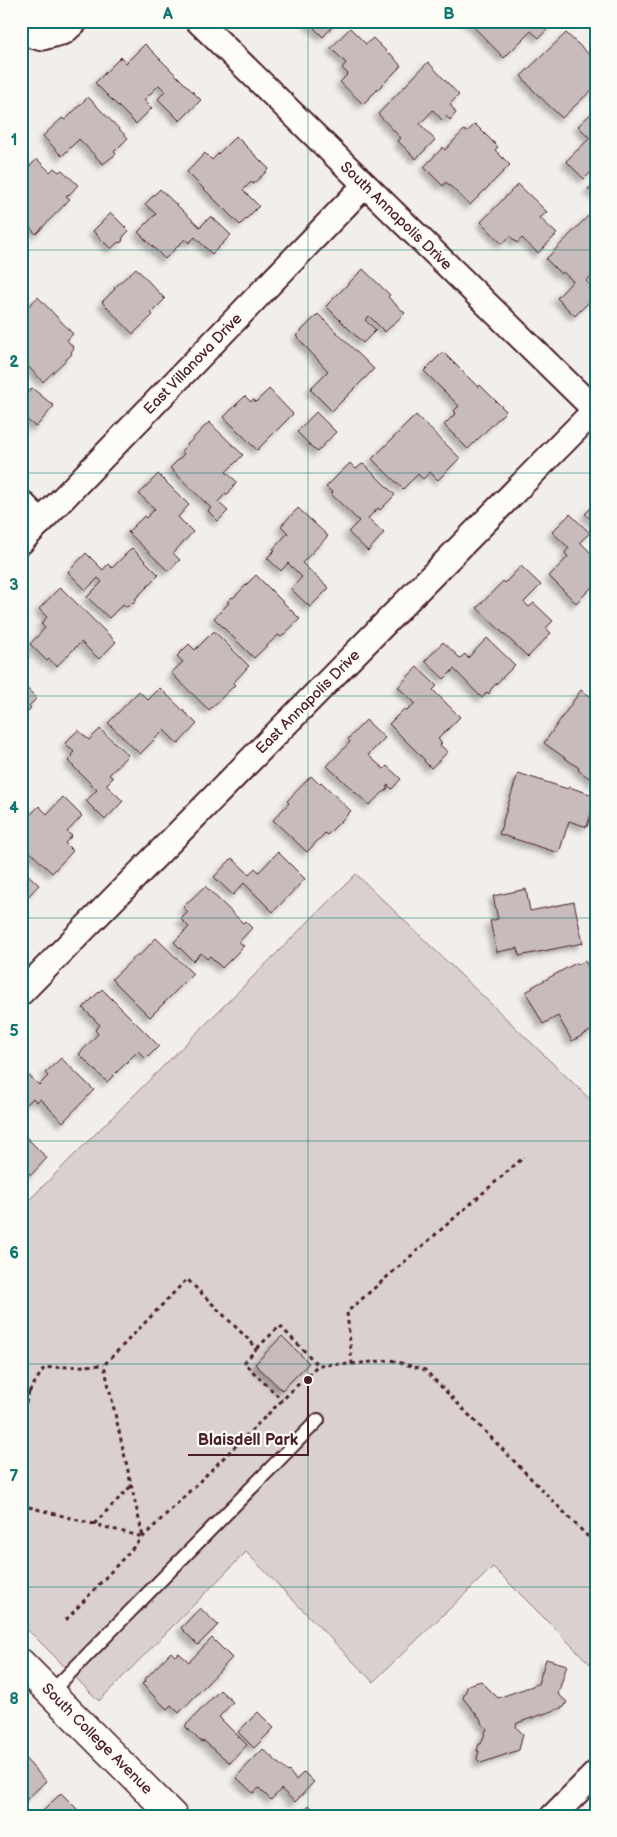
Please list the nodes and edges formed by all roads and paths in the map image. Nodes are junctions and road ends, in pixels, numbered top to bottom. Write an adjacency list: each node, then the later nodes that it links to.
1 (76, 21): 3 (street)
2 (198, 21): 4 (street, South Annapolis Drive)
3 (21, 32)
4 (365, 185): 5 (street, South Annapolis Drive); 7 (street, East Villanova Drive)
5 (595, 410): 9 (street, East Annapolis Drive)
6 (21, 502): 7 (street)
7 (41, 522): 8 (street, East Villanova Drive)
8 (21, 542)
9 (21, 993)
10 (524, 1156): 12 (path)
11 (257, 1348): 13 (path); 14 (path); 17 (path)
12 (352, 1364): 14 (path); 24 (path)
13 (104, 1365): 16 (path); 20 (path)
14 (318, 1365): 17 (path)
15 (21, 1390): 16 (path)
16 (29, 1392): 18 (path)
17 (282, 1400): 23 (path)
18 (21, 1419)
19 (318, 1420): 27 (lane)
20 (132, 1486): 22 (path); 23 (path)
21 (21, 1504): 22 (path)
22 (93, 1524): 23 (path)
23 (143, 1538): 25 (path)
24 (596, 1545)
25 (66, 1620)
26 (21, 1663): 27 (street, South College Avenue)
27 (51, 1692): 29 (street, South College Avenue)
28 (592, 1784): 30 (street)
29 (173, 1816)
30 (553, 1816)

